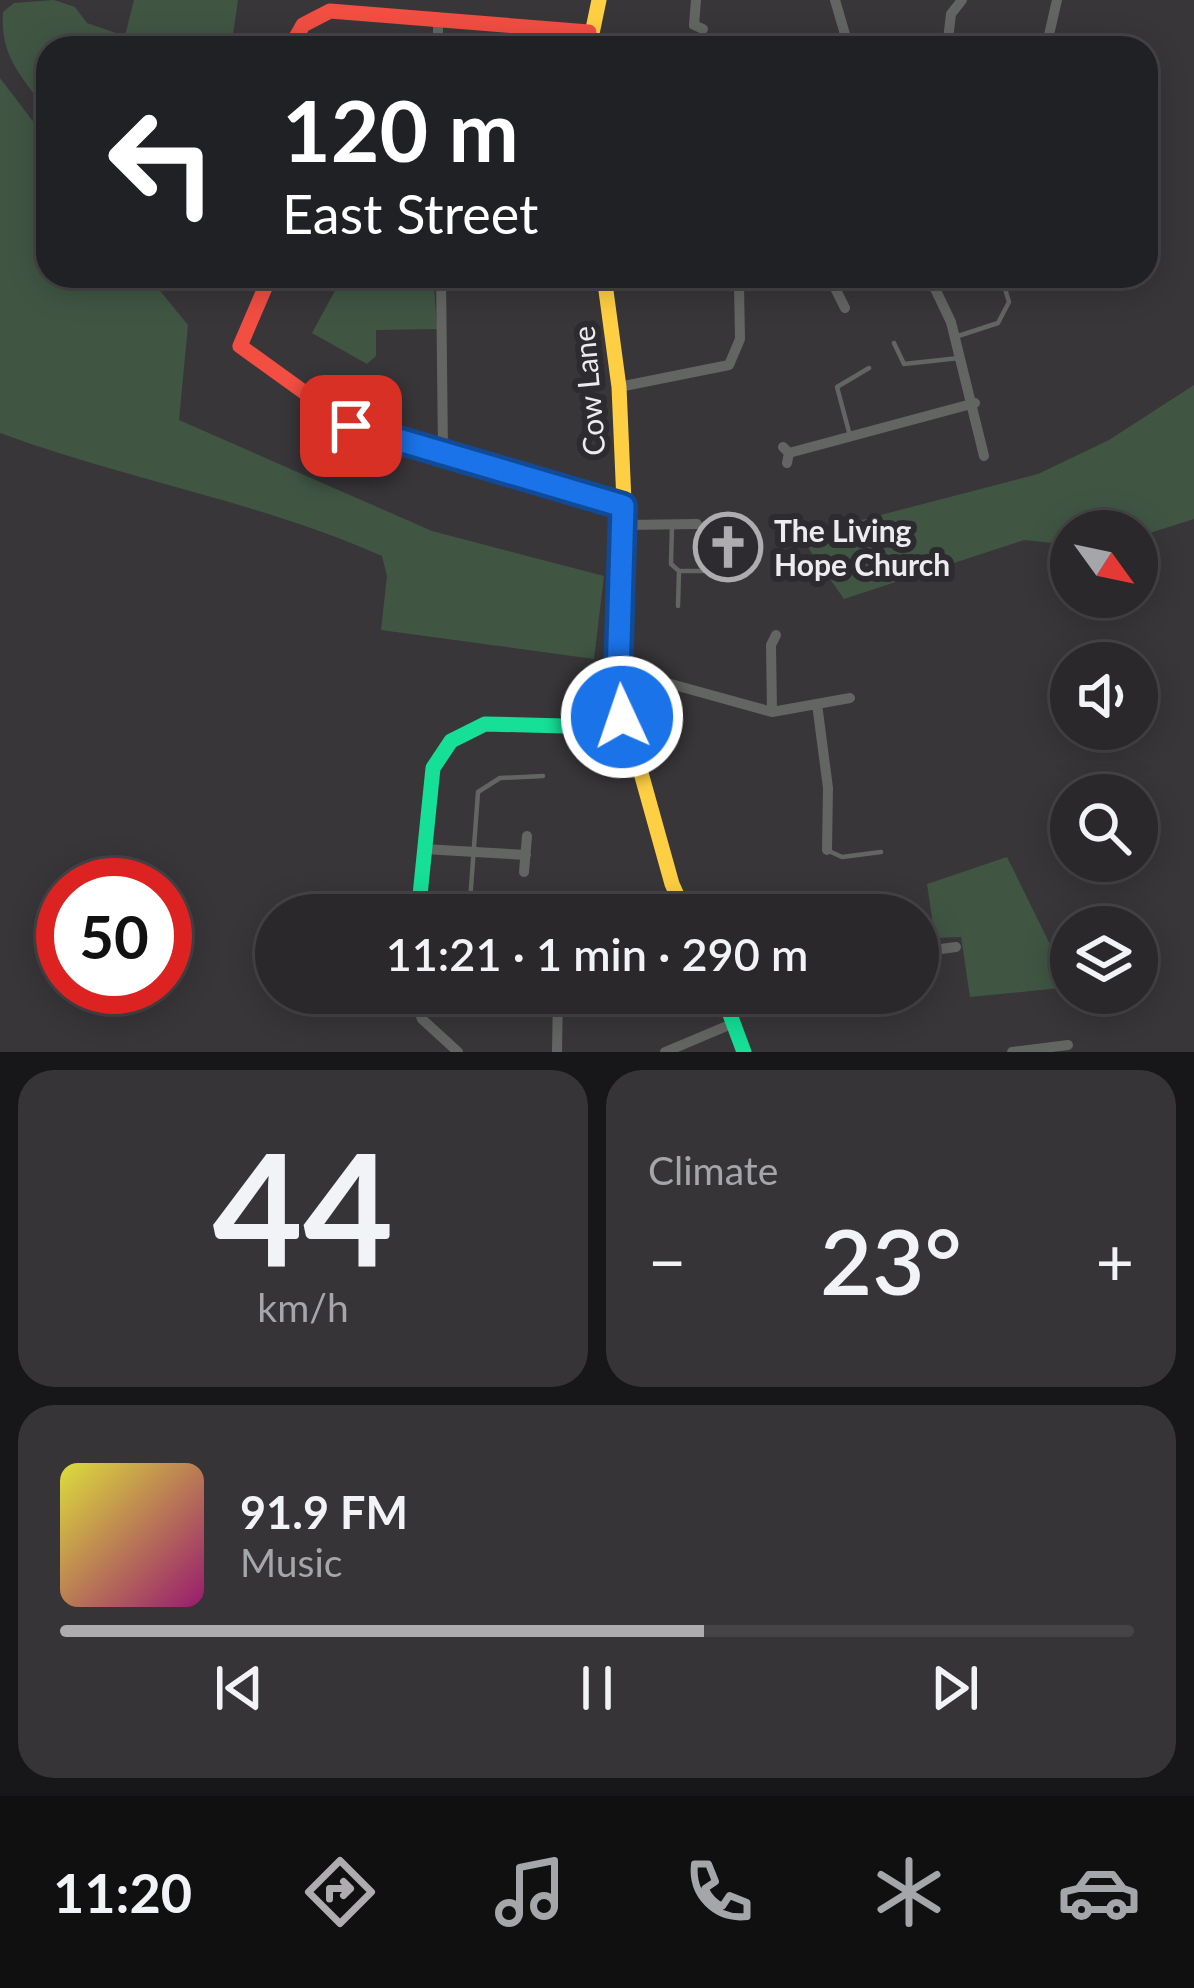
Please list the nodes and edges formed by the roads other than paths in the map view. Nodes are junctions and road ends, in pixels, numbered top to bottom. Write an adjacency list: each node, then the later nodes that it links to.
1 (599, 0): 11 (street)
2 (696, 0): 7 (street)
3 (835, 0): 12 (street)
4 (962, 0): 13 (street)
5 (1058, 0): 14 (street)
6 (437, 20): 8 (street); 9 (street); 10 (street)
7 (703, 29)
8 (297, 36)
9 (438, 36)
10 (559, 36)
11 (590, 36)
12 (846, 36)
13 (948, 36)
14 (1049, 36)
15 (265, 288): 30 (street)
16 (442, 288): 30 (street)
17 (606, 288): 27 (street, Cow Lane)
18 (739, 288): 27 (street)
19 (836, 288): 22 (street)
20 (934, 288): 23 (street)
21 (1005, 288): 23 (lane)
22 (846, 310)
23 (955, 337): 25 (street)
24 (894, 343): 25 (lane)
25 (961, 358): 28 (street)
26 (869, 368): 29 (lane)
27 (619, 386): 33 (street, Cow Lane)
28 (975, 404): 29 (street); 32 (street)
29 (850, 437): 31 (street)
30 (443, 452): 33 (street)
31 (786, 454)
32 (985, 456)
33 (623, 506): 36 (street, Cow Lane)
34 (672, 524): 35 (street); 36 (street); 37 (lane)
35 (698, 524)
36 (625, 525): 41 (street, Cow Lane)
37 (679, 571): 38 (lane); 39 (lane)
38 (703, 571)
39 (678, 606)
40 (776, 635): 44 (street)
41 (618, 678): 44 (street); 45 (street, Cow Lane)
42 (850, 698): 43 (street)
43 (817, 704): 44 (street); 49 (street)
44 (772, 712)
45 (622, 717): 48 (street); 56 (street, Cow Lane)
46 (543, 776): 50 (lane)
47 (527, 836): 52 (street)
48 (424, 849): 50 (street); 54 (street)
49 (827, 850): 51 (lane)
50 (472, 852): 52 (street); 55 (lane)
51 (881, 852)
52 (526, 855): 53 (street)
53 (524, 872)
54 (420, 894)
55 (470, 894)
56 (676, 894)
57 (956, 947): 58 (street)
58 (939, 949)
59 (420, 1014): 64 (street)
60 (558, 1014): 65 (street)
61 (730, 1014): 62 (street)
62 (734, 1023): 66 (street); 67 (street)
63 (1068, 1046): 68 (street)
64 (458, 1052)
65 (557, 1052)
66 (665, 1052)
67 (745, 1052)
68 (1012, 1052)

